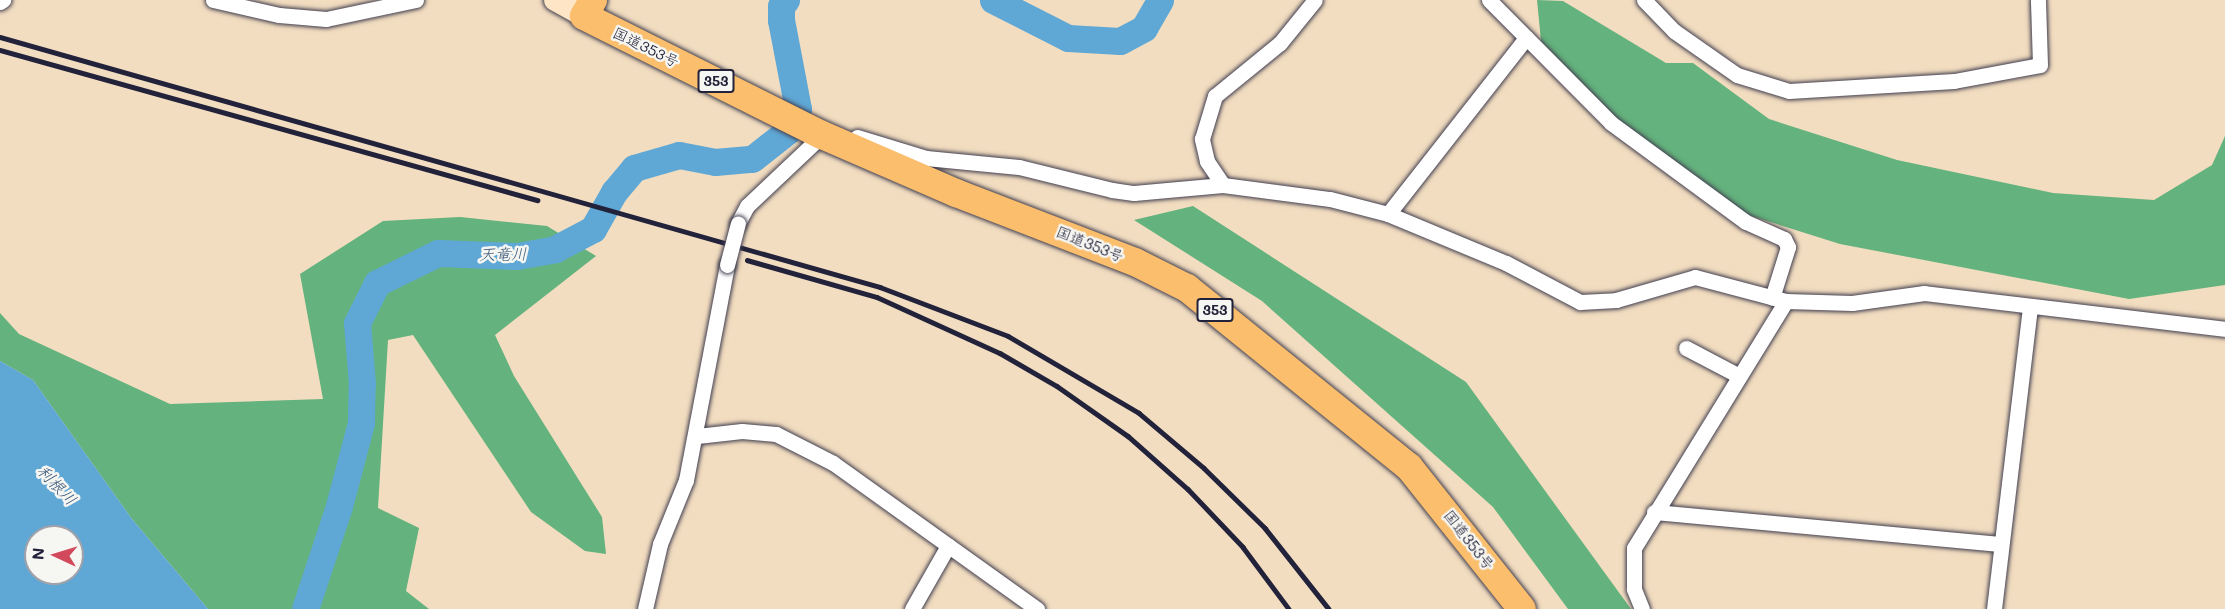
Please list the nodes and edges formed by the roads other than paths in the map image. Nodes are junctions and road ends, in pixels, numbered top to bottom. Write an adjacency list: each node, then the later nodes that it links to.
1 (213, 0): 2 (street)
2 (416, 0)
3 (555, 0): 8 (main road)
4 (1315, 0): 11 (street)
5 (1489, 0): 9 (street)
6 (1644, 0): 7 (street)
7 (2038, 0)
8 (588, 8): 10 (highway, 国道353号 / 353)
9 (1526, 38): 12 (street); 13 (street)
10 (814, 131): 11 (street); 18 (street, bridge); 25 (highway, 国道353号 / 353)
11 (1223, 185): 12 (street)
12 (1388, 214): 13 (street)
13 (1779, 300): 14 (street); 17 (street)
14 (2030, 309): 15 (street); 20 (street)
15 (2225, 329)
16 (1686, 348): 17 (street)
17 (1739, 376): 19 (street)
18 (697, 436): 21 (street); 22 (street)
19 (1654, 512): 20 (street); 26 (street)
20 (2001, 544): 27 (street)
21 (948, 546): 23 (street); 24 (street)
22 (645, 609)
23 (912, 609)
24 (1037, 609)
25 (1522, 609)
26 (1642, 609)
27 (1994, 609)

